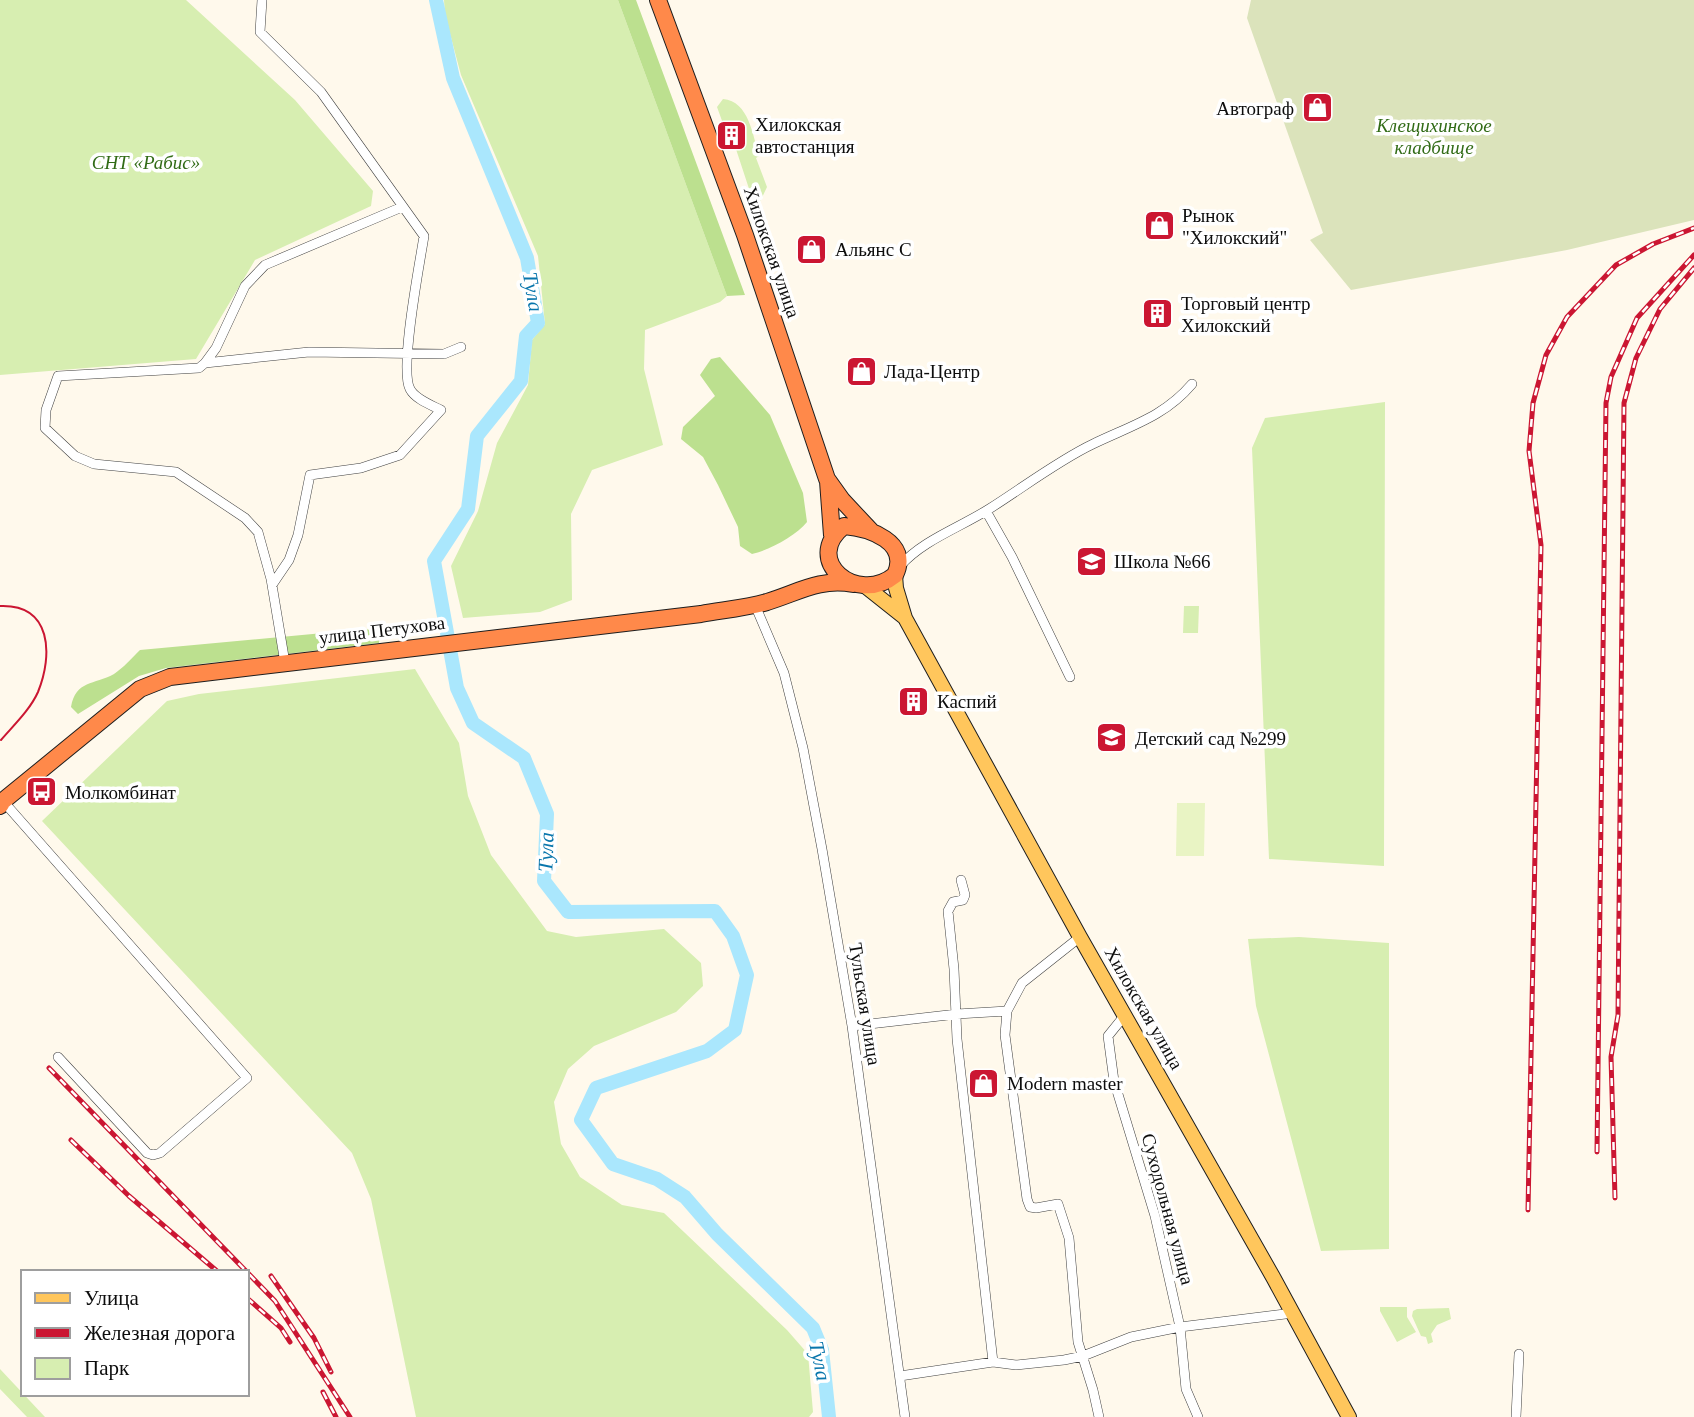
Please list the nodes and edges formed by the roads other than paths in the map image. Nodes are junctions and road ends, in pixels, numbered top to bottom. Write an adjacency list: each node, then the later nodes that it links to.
1 (262, 0): 3 (street)
2 (658, 0): 8 (highway, Хилокская улица)
3 (402, 207): 5 (street); 6 (street)
4 (461, 347): 5 (street)
5 (408, 354): 6 (street); 15 (street)
6 (205, 363): 15 (street)
7 (1192, 384): 9 (street)
8 (827, 479): 10 (highway); 11 (highway)
9 (986, 511): 13 (street); 21 (street)
10 (871, 531): 11 (highway); 12 (highway)
11 (830, 542): 16 (highway); 17 (highway)
12 (893, 546): 13 (street); 14 (highway)
13 (915, 550): 14 (street)
14 (897, 571): 16 (highway); 19 (main road)
15 (272, 585): 20 (street)
16 (859, 585): 17 (highway, улица Петухова); 19 (main road)
17 (805, 588): 18 (highway, улица Петухова)
18 (755, 605): 20 (highway, улица Петухова); 28 (street, Тульская улица)
19 (905, 618): 24 (main road, Хилокская улица)
20 (285, 663): 22 (highway, улица Петухова)
21 (1070, 677)
22 (1, 803): 29 (street)
23 (961, 880): 26 (street)
24 (1080, 937): 25 (street); 27 (main road, Хилокская улица)
25 (1007, 1011): 26 (street); 33 (street)
26 (957, 1014): 28 (street); 34 (street)
27 (1125, 1014): 30 (main road, Хилокская улица); 31 (street, Суходольная улица)
28 (852, 1026): 35 (street, Тульская улица)
29 (58, 1057)
30 (1293, 1313): 31 (street); 39 (main road, Хилокская улица)
31 (1180, 1327): 33 (street); 38 (street, Суходольная улица)
32 (1519, 1354): 40 (street)
33 (1083, 1356): 34 (street); 37 (street)
34 (993, 1363): 35 (street)
35 (901, 1376): 36 (street, Тульская улица)
36 (905, 1417)
37 (1099, 1417)
38 (1198, 1417)
39 (1349, 1417)
40 (1516, 1417)

